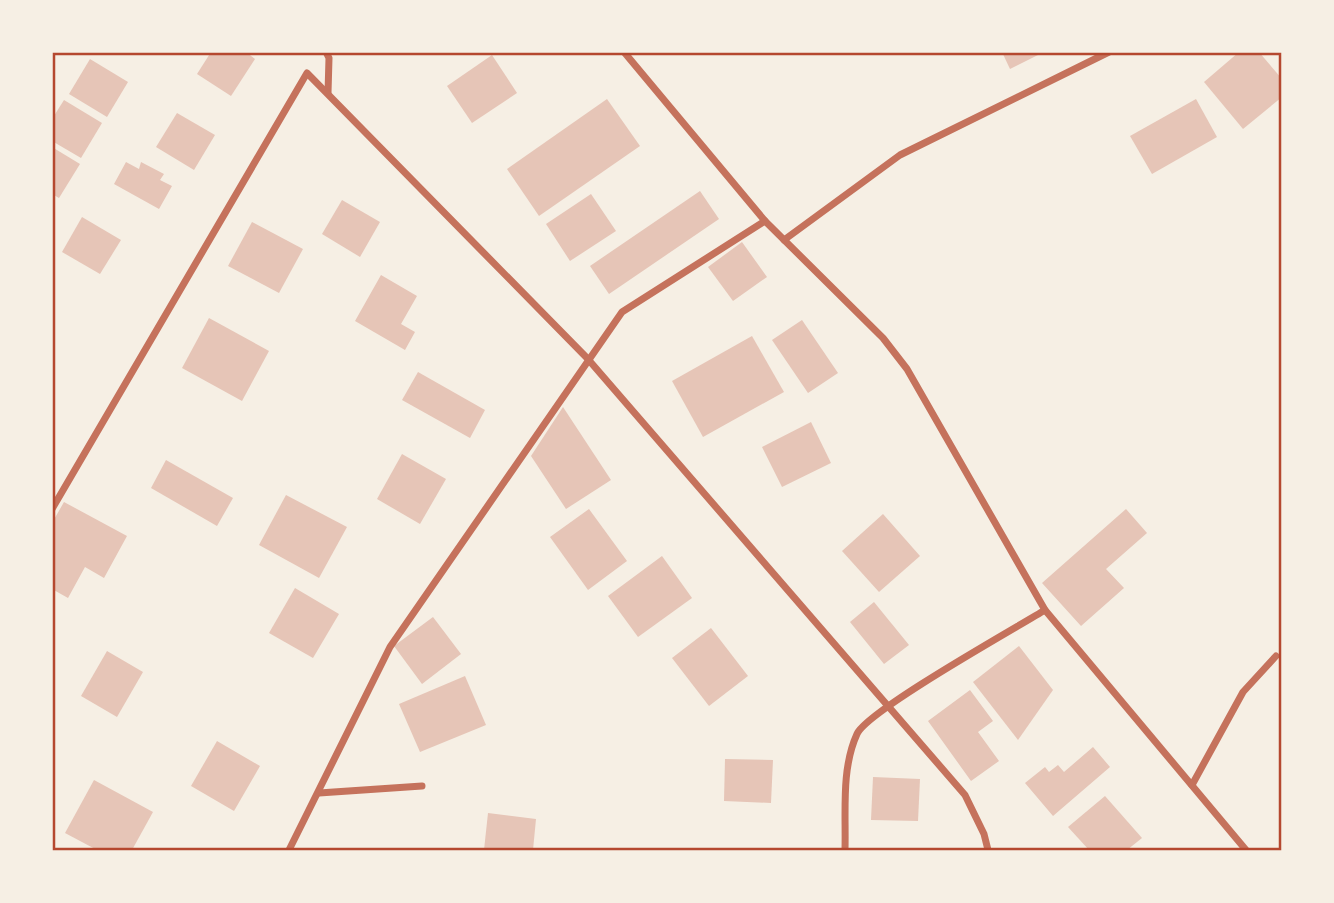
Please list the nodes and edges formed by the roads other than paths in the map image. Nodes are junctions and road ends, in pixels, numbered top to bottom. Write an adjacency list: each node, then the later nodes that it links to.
1 (326, 52): 4 (street)
2 (624, 52): 5 (street)
3 (1109, 52): 6 (street)
4 (328, 93): 7 (street); 8 (street)
5 (765, 221): 6 (street); 7 (street)
6 (784, 240): 9 (street)
7 (587, 358): 11 (street); 14 (street)
8 (52, 509)
9 (1045, 610): 11 (street); 12 (street)
10 (1276, 656): 12 (street)
11 (888, 706): 16 (street); 17 (street)
12 (1192, 785): 18 (street)
13 (422, 786): 14 (street)
14 (319, 793): 15 (street)
15 (289, 850)
16 (845, 850)
17 (988, 850)
18 (1246, 850)

